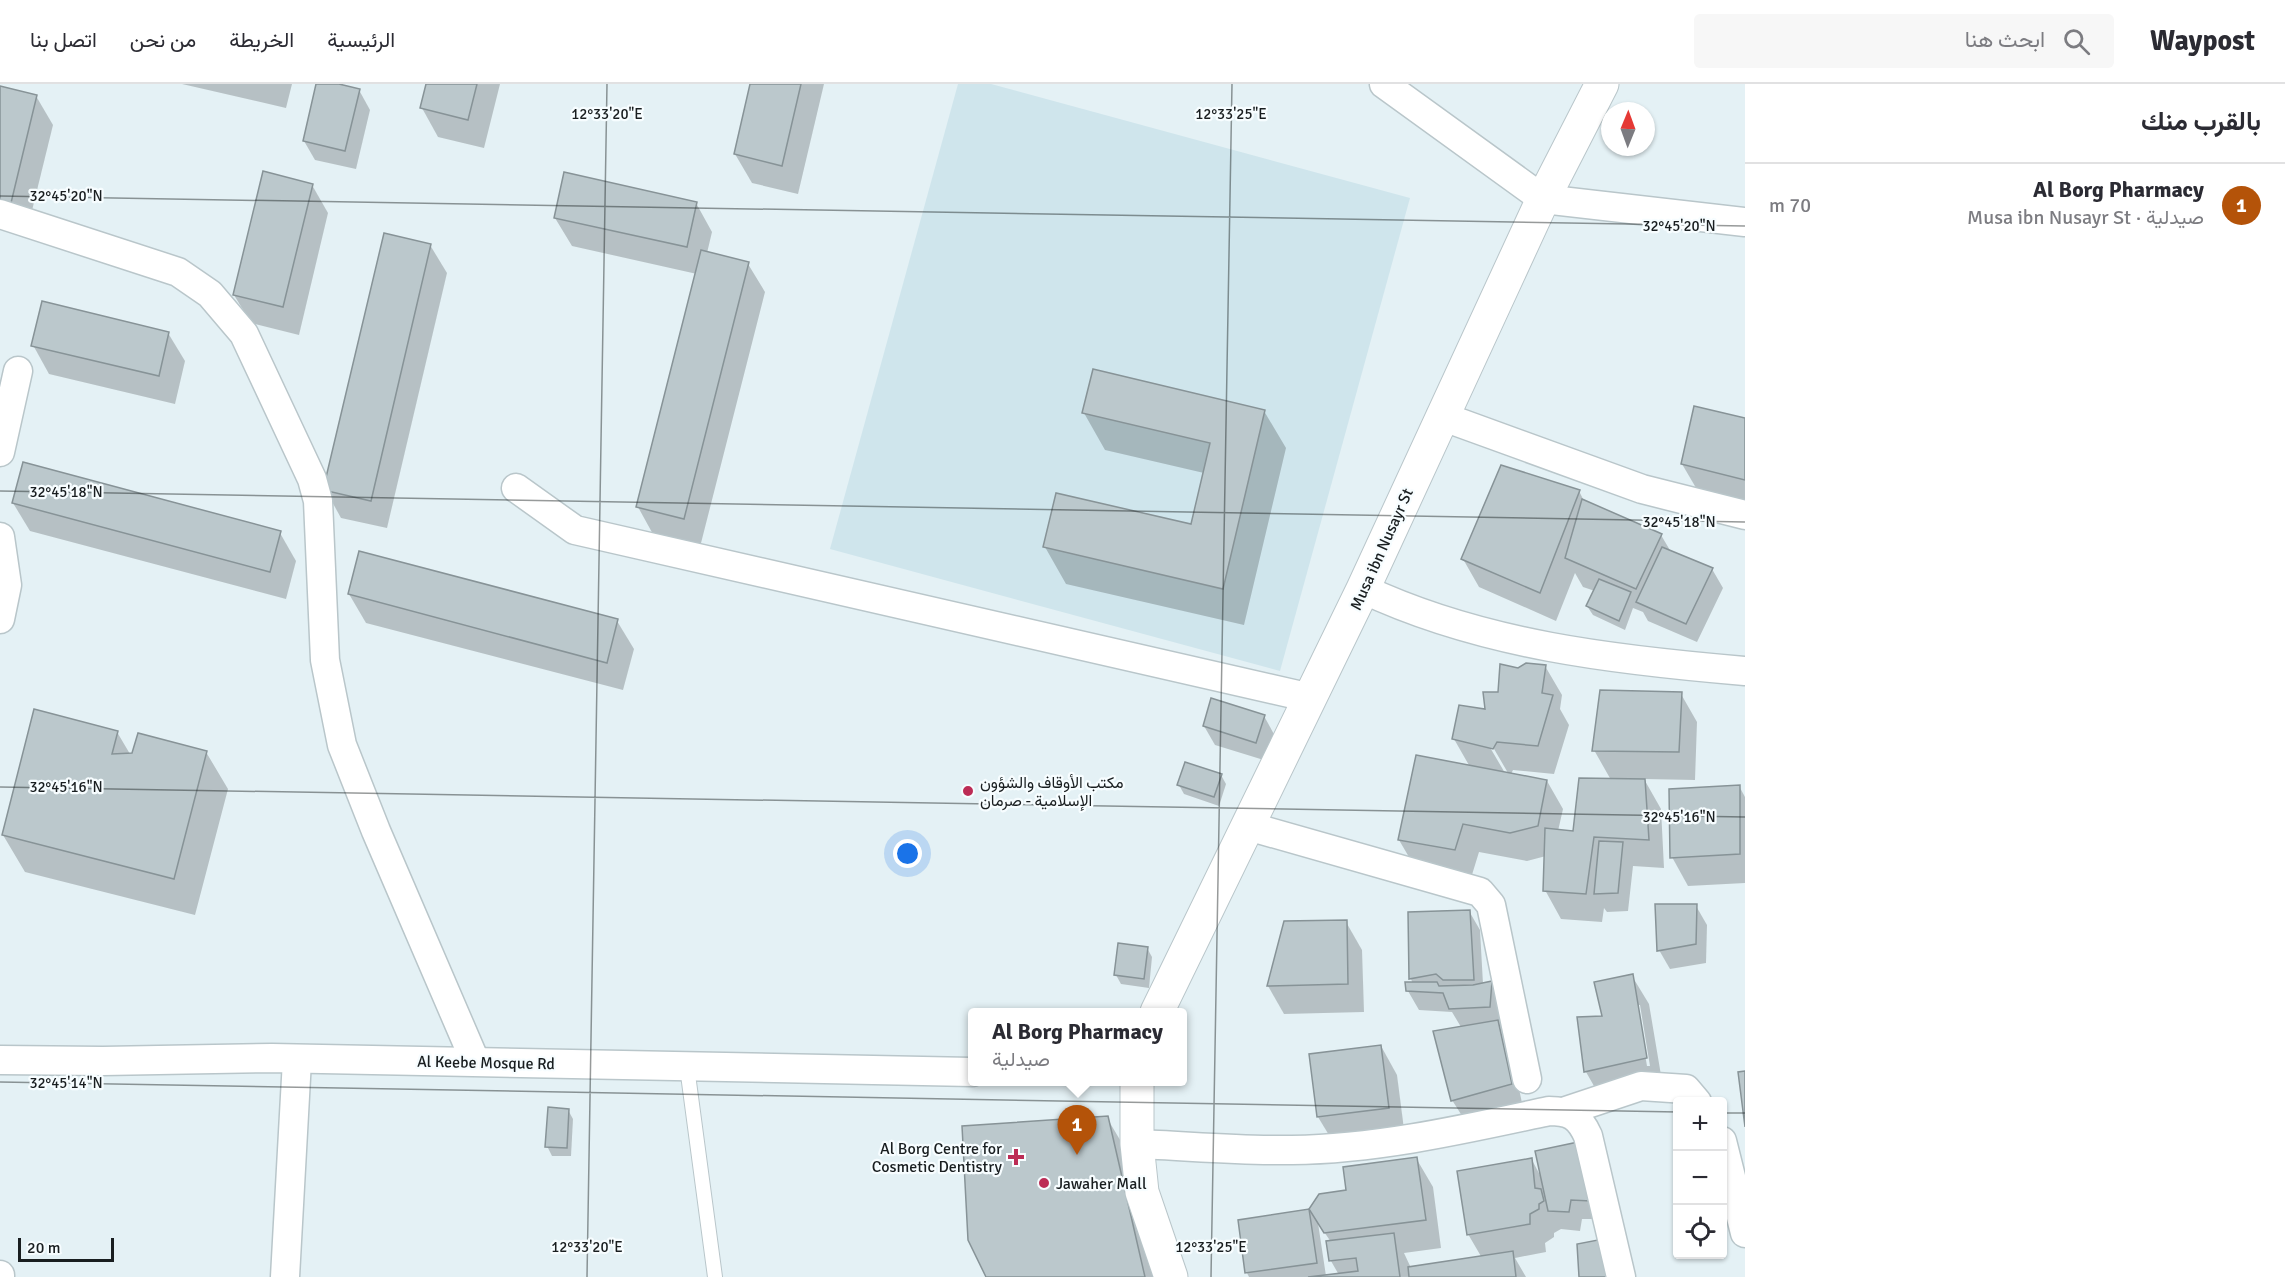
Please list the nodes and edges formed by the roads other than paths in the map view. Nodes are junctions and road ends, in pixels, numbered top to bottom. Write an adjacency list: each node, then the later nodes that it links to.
1 (1384, 84): 3 (street)
2 (1602, 84): 3 (street, Musa ibn Nusayr St)
3 (1543, 199): 5 (street); 7 (street, Musa ibn Nusayr St)
4 (0, 214): 20 (street)
5 (1745, 222)
6 (18, 371): 8 (street)
7 (1441, 416): 10 (street); 12 (street, Musa ibn Nusayr St)
8 (0, 452)
9 (516, 488): 15 (street)
10 (1745, 515)
11 (0, 537): 13 (street)
12 (1363, 589): 14 (street); 15 (street, Musa ibn Nusayr St)
13 (0, 619)
14 (1745, 671)
15 (1311, 698): 16 (street, Musa ibn Nusayr St)
16 (1248, 826): 17 (street, Musa ibn Nusayr St); 23 (street)
17 (1159, 1008)
18 (0, 1060): 19 (street, Al Keebe Mosque Rd)
19 (297, 1060): 20 (street, Al Keebe Mosque Rd); 30 (street)
20 (475, 1061): 21 (street, Al Keebe Mosque Rd)
21 (687, 1067): 22 (street, Al Keebe Mosque Rd); 31 (lane)
22 (968, 1072)
23 (1527, 1079)
24 (1137, 1086): 27 (street)
25 (1693, 1097): 26 (street)
26 (1566, 1111): 27 (street); 33 (street)
27 (1137, 1144): 32 (street)
28 (1725, 1151): 29 (street)
29 (1745, 1233)
30 (285, 1277)
31 (715, 1277)
32 (1171, 1277)
33 (1622, 1277)

